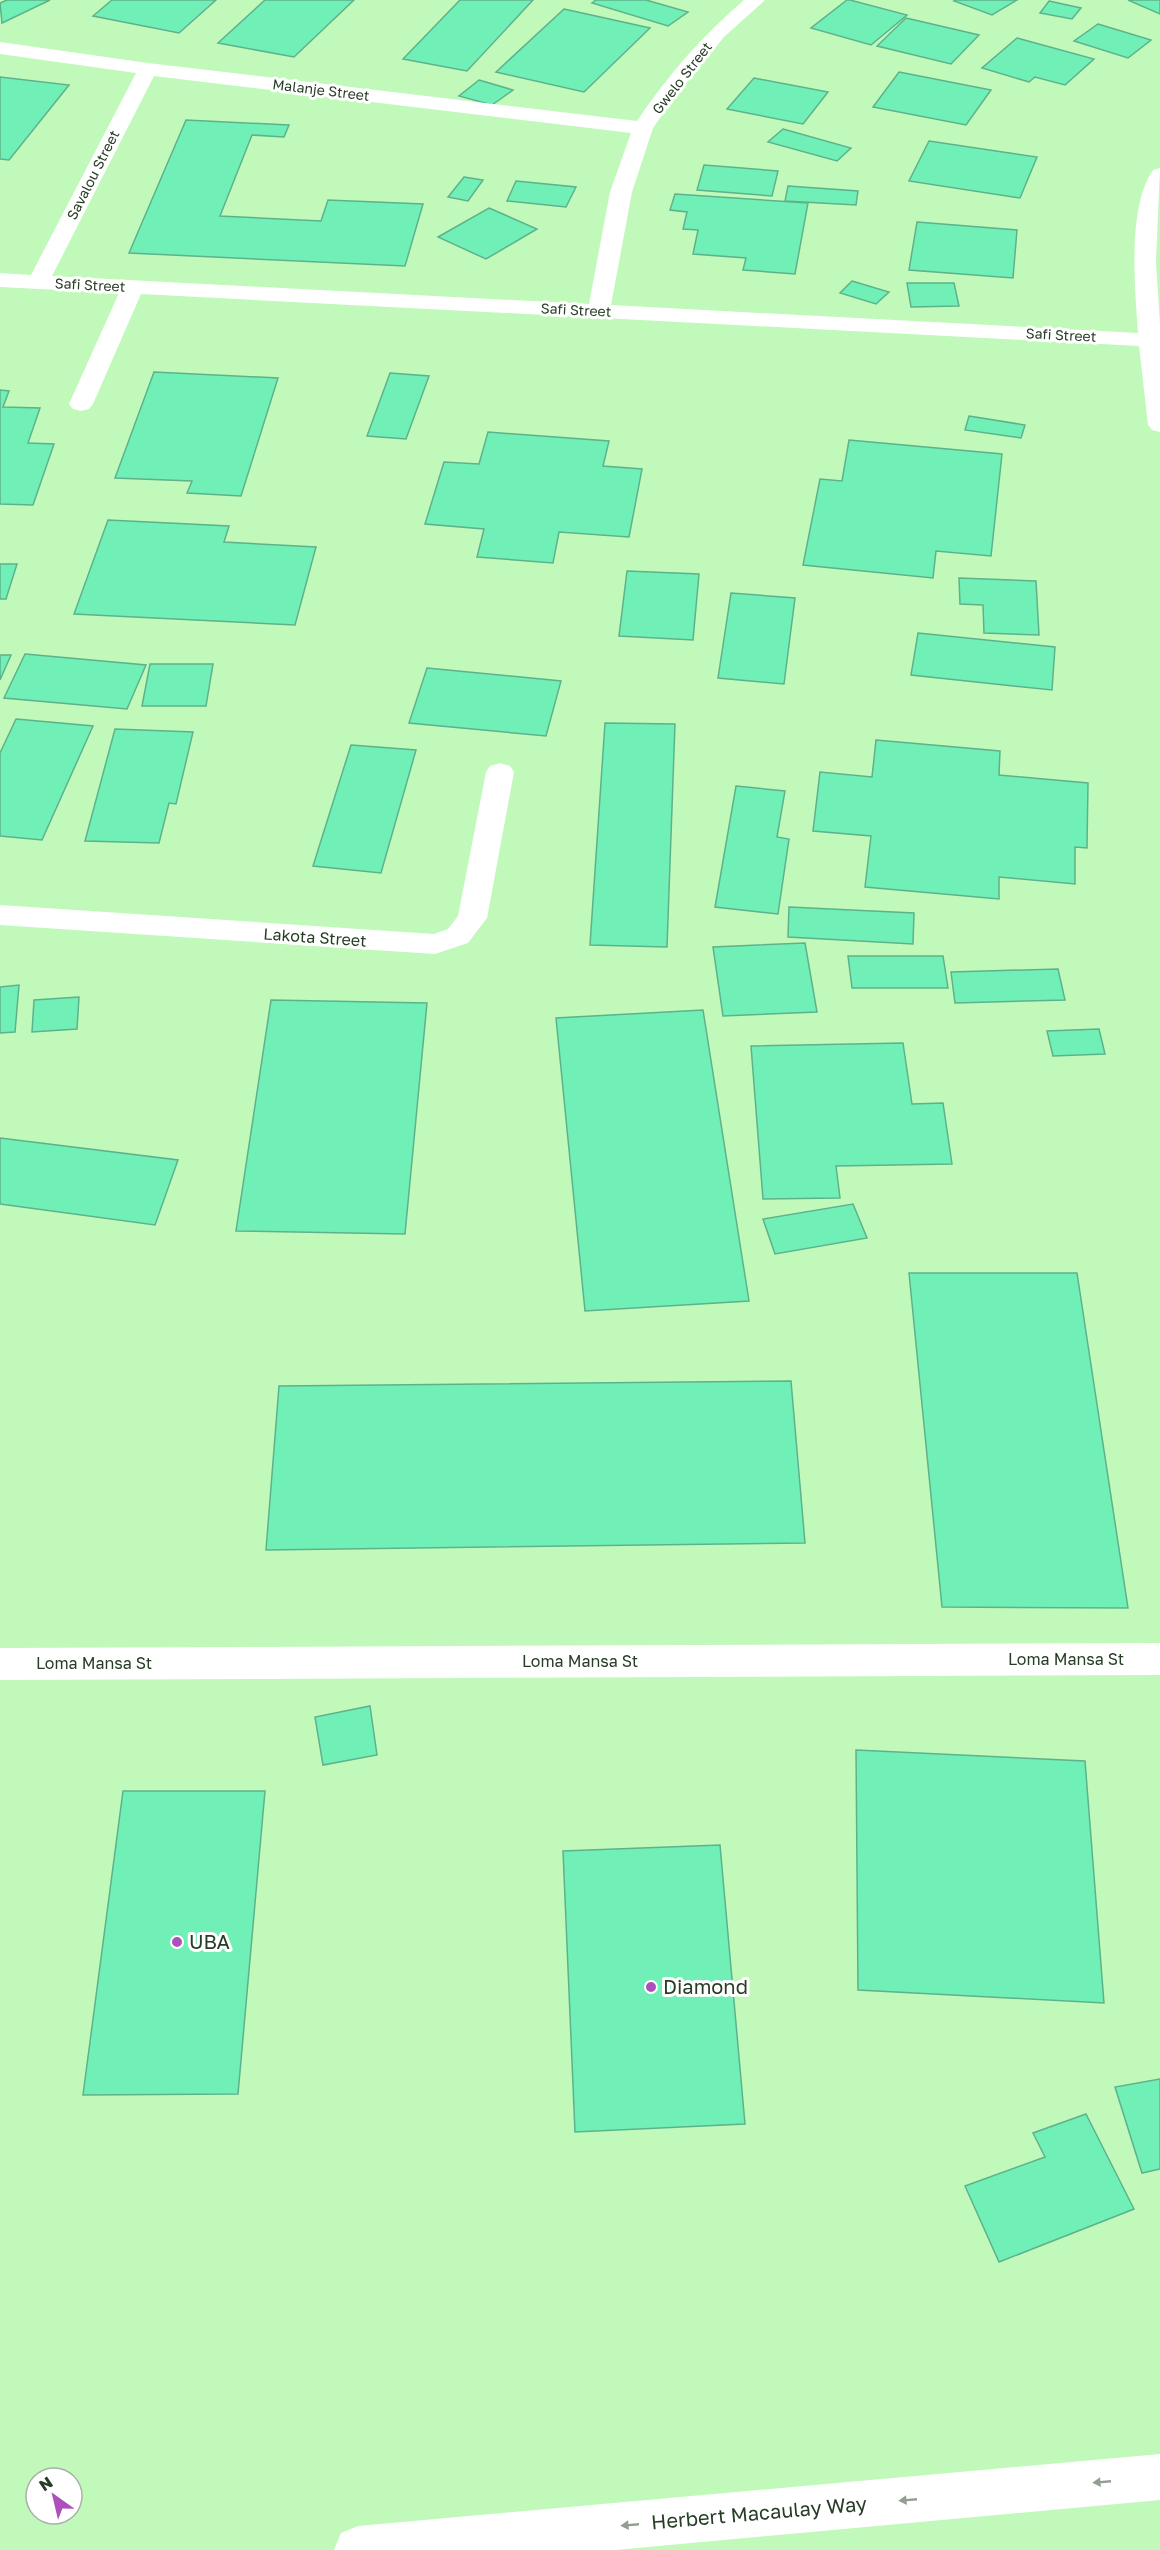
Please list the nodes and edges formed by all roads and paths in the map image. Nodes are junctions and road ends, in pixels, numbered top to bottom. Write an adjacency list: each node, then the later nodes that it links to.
1 (756, 0): 4 (street, Gwelo Street)
2 (0, 48): 3 (street, Malanje Street)
3 (148, 69): 4 (street, Malanje Street); 7 (street, Savalou Street)
4 (643, 128): 9 (street, Gwelo Street)
5 (1160, 174): 10 (street)
6 (0, 280): 7 (street, Safi Street)
7 (38, 282): 8 (street, Safi Street)
8 (133, 287): 9 (street, Safi Street); 11 (street)
9 (599, 311): 10 (street, Safi Street)
10 (1151, 340): 12 (street)
11 (81, 404)
12 (1160, 425)
13 (500, 772): 14 (street, Lakota Street)
14 (0, 915)
15 (1160, 1659): 16 (street, Loma Mansa St)
16 (0, 1664)
17 (1160, 2477): 18 (street, Herbert Macaulay Way, one-way to 18)
18 (358, 2550)

